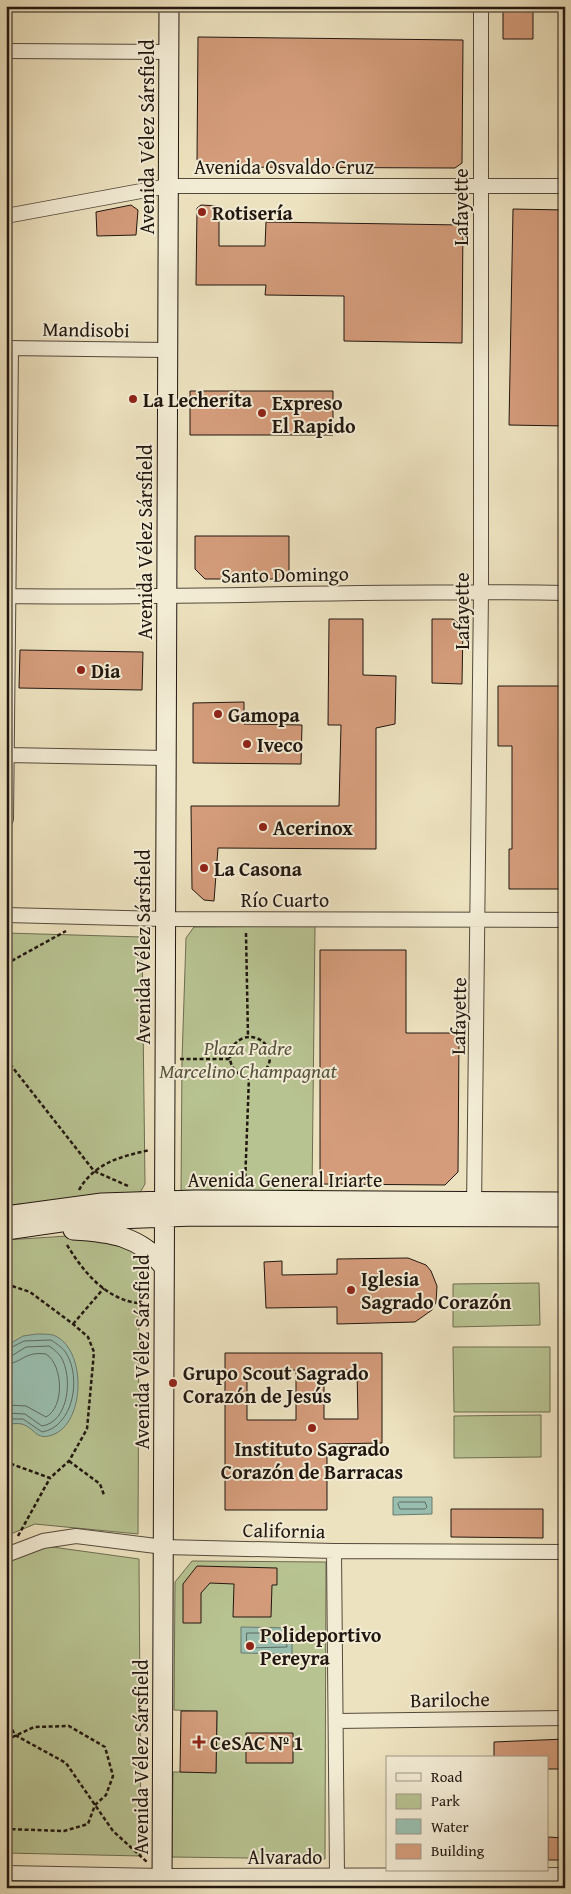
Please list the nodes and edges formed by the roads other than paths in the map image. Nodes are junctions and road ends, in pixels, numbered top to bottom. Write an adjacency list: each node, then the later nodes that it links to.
1 (169, 6): 4 (main road, Avenida Vélez Sársfield)
2 (481, 6): 6 (street, Lafayette)
3 (6, 51): 4 (street)
4 (169, 52): 5 (main road, Avenida Vélez Sársfield)
5 (168, 186): 6 (street, Avenida Osvaldo Cruz); 8 (street, Avenida Osvaldo Cruz); 10 (main road, Avenida Vélez Sársfield)
6 (480, 186): 7 (street, Avenida Osvaldo Cruz); 11 (street, Lafayette)
7 (565, 186)
8 (6, 216)
9 (9, 348): 10 (street, Mandisobi); 13 (street)
10 (166, 350): 14 (main road, Avenida Vélez Sársfield)
11 (481, 591): 12 (street, Santo Domingo); 14 (street, Santo Domingo); 20 (street, Lafayette)
12 (565, 593)
13 (7, 596): 14 (street, Santo Domingo); 15 (street)
14 (167, 596): 16 (main road, Avenida Vélez Sársfield)
15 (7, 755): 16 (street); 17 (street)
16 (166, 758): 19 (main road, Avenida Vélez Sársfield)
17 (6, 819)
18 (6, 915): 19 (street, Río Cuarto)
19 (164, 919): 20 (street, Río Cuarto); 23 (main road, Avenida Vélez Sársfield)
20 (479, 919): 21 (street, Río Cuarto); 24 (street, Lafayette)
21 (565, 920)
22 (565, 1202): 24 (main road, Avenida General Iriarte)
23 (164, 1209): 24 (main road, Avenida General Iriarte); 24 (main road, Avenida General Iriarte); 26 (main road, Avenida General Iriarte); 26 (main road, Avenida General Iriarte); 27 (main road, Avenida Vélez Sársfield)
24 (474, 1210): 25 (main road, Avenida General Iriarte)
25 (565, 1217)
26 (10, 1225): 27 (main road)
27 (164, 1267): 28 (main road, Avenida Vélez Sársfield)
28 (164, 1547): 29 (street, California); 31 (street, California); 37 (main road, Avenida Vélez Sársfield)
29 (334, 1551): 30 (street, California); 33 (street)
30 (565, 1552)
31 (10, 1554)
32 (565, 1718): 33 (street, Bariloche)
33 (336, 1721): 36 (street)
34 (6, 1873): 37 (street, Alvarado)
35 (565, 1875): 36 (street, Alvarado)
36 (337, 1876): 37 (street, Alvarado)
37 (162, 1882)

